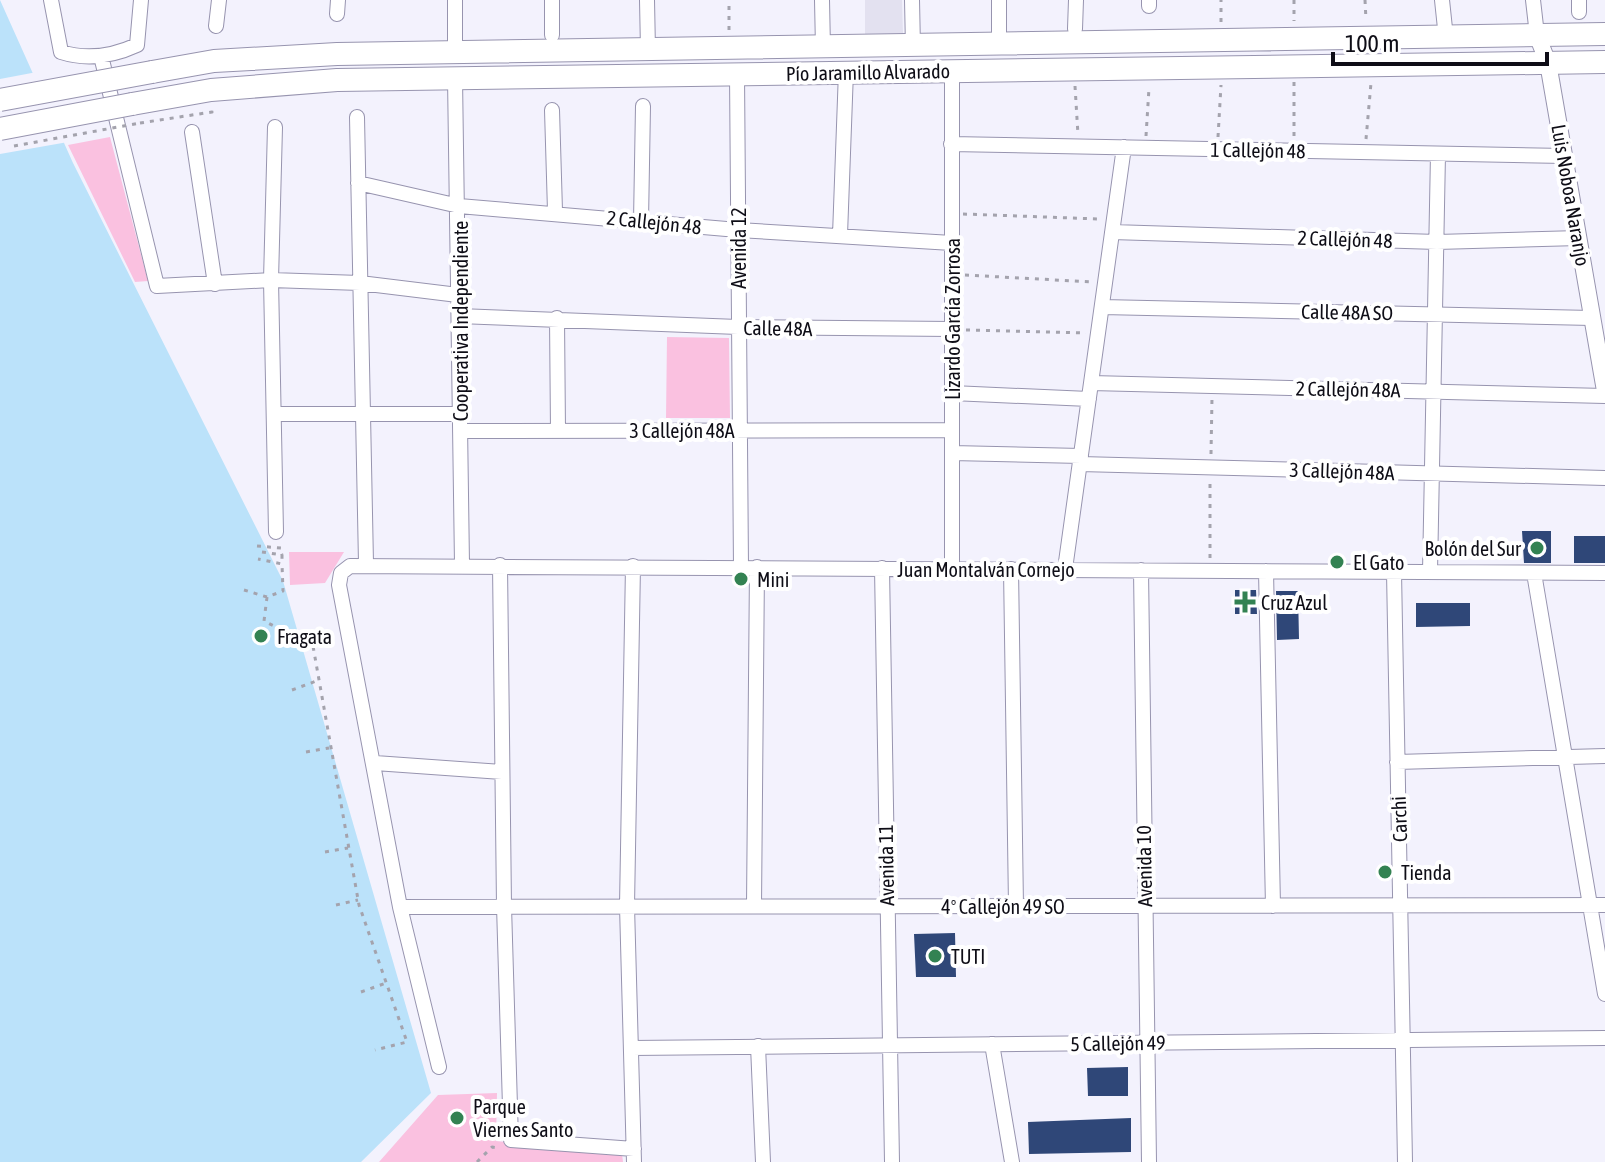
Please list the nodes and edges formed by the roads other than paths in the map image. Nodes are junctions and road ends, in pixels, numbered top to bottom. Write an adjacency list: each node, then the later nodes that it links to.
1 (51, 0): 24 (street)
2 (141, 0): 24 (street)
3 (219, 0): 13 (street)
4 (455, 0): 23 (street)
5 (552, 0): 16 (street)
6 (647, 0): 22 (street)
7 (822, 0): 21 (street)
8 (912, 0): 20 (street)
9 (999, 0): 19 (street)
10 (1076, 0): 14 (street)
11 (1442, 0): 18 (street)
12 (1533, 0): 17 (street, Luis Noboa Naranjo)
13 (216, 26)
14 (1075, 29)
15 (1605, 34): 17 (highway, Pío Jaramillo Alvarado)
16 (552, 35)
17 (1537, 35): 18 (highway, Pío Jaramillo Alvarado); 26 (street, Luis Noboa Naranjo)
18 (1446, 38): 19 (highway, Pío Jaramillo Alvarado)
19 (999, 46): 20 (highway, Pío Jaramillo Alvarado)
20 (913, 47): 21 (highway, Pío Jaramillo Alvarado)
21 (823, 48): 22 (highway, Pío Jaramillo Alvarado)
22 (648, 50): 23 (highway, Pío Jaramillo Alvarado)
23 (455, 51): 31 (highway, Pío Jaramillo Alvarado, bridge)
24 (101, 56): 54 (street)
25 (1605, 62): 26 (highway, Pío Jaramillo Alvarado)
26 (1548, 63): 27 (highway, Pío Jaramillo Alvarado); 41 (street, Luis Noboa Naranjo)
27 (952, 70): 28 (highway, Pío Jaramillo Alvarado); 38 (street, Lizardo García Zorrosa)
28 (846, 71): 29 (highway, Pío Jaramillo Alvarado); 48 (street)
29 (737, 74): 30 (highway, Pío Jaramillo Alvarado); 47 (street, Avenida 12)
30 (455, 78): 36 (highway, Pío Jaramillo Alvarado, bridge); 43 (street, Cooperativa Independiente)
31 (0, 100)
32 (643, 106): 45 (street)
33 (552, 110): 44 (street)
34 (357, 117): 42 (street)
35 (275, 127): 52 (street)
36 (0, 129)
37 (192, 132): 54 (street)
38 (951, 144): 39 (street, 1 Callejón 48); 51 (street, Lizardo García Zorrosa)
39 (1124, 147): 40 (street, 1 Callejón 48); 46 (street)
40 (1438, 154): 41 (street, 1 Callejón 48); 50 (street)
41 (1565, 156): 49 (street, Luis Noboa Naranjo)
42 (358, 183): 43 (street, 2 Callejón 48); 53 (street)
43 (459, 206): 44 (street, 2 Callejón 48); 55 (street, Cooperativa Independiente)
44 (555, 211): 45 (street, 2 Callejón 48)
45 (641, 221): 47 (street, 2 Callejón 48)
46 (1113, 226): 50 (street, 2 Callejón 48); 56 (street)
47 (738, 230): 48 (street, 2 Callejón 48); 61 (street, Avenida 12)
48 (840, 235): 51 (street, 2 Callejón 48)
49 (1579, 238): 50 (street, 2 Callejón 48); 60 (street, Luis Noboa Naranjo)
50 (1437, 242): 57 (street)
51 (952, 243): 62 (street, Lizardo García Zorrosa)
52 (271, 280): 53 (street); 54 (street); 68 (street)
53 (360, 283): 55 (street); 70 (street)
54 (215, 284)
55 (458, 295): 58 (street, Cooperativa Independiente)
56 (1102, 307): 57 (street, Calle 48A SO); 63 (street)
57 (1435, 314): 60 (street, Calle 48A SO); 64 (street)
58 (459, 316): 59 (street, Calle 48A); 69 (street, Cooperativa Independiente)
59 (557, 318): 61 (street, Calle 48A); 74 (street)
60 (1592, 318): 66 (street, Luis Noboa Naranjo)
61 (738, 327): 62 (street, Calle 48A); 71 (street, Avenida 12)
62 (952, 329): 65 (street, Lizardo García Zorrosa)
63 (1091, 383): 64 (street, 2 Callejón 48A); 67 (street)
64 (1434, 391): 66 (street, 2 Callejón 48A); 77 (street)
65 (952, 393): 67 (street); 72 (street, Lizardo García Zorrosa)
66 (1605, 393)
67 (1089, 399): 76 (street)
68 (276, 414): 70 (street); 79 (street)
69 (460, 414): 70 (street); 73 (street, Cooperativa Independiente)
70 (363, 415): 80 (street)
71 (737, 430): 72 (street, 3 Callejón 48A); 74 (street, 3 Callejón 48A); 84 (street, Avenida 12)
72 (952, 430): 75 (street, Lizardo García Zorrosa)
73 (460, 431): 74 (street, 3 Callejón 48A); 81 (street, Cooperativa Independiente)
74 (558, 431)
75 (952, 453): 76 (street, 3 Callejón 48A); 87 (street, Lizardo García Zorrosa)
76 (1080, 460): 77 (street, 3 Callejón 48A); 89 (street)
77 (1433, 474): 78 (street, 3 Callejón 48A); 93 (street)
78 (1605, 478)
79 (276, 532)
80 (366, 563): 81 (street, Juan Montalván Cornejo); 99 (street)
81 (462, 564): 82 (street, Juan Montalván Cornejo)
82 (500, 565): 83 (street, Juan Montalván Cornejo); 100 (street)
83 (633, 566): 84 (street, Juan Montalván Cornejo); 103 (street)
84 (741, 567): 85 (street, Juan Montalván Cornejo)
85 (757, 567): 86 (street, Juan Montalván Cornejo); 104 (street)
86 (882, 568): 87 (street, Juan Montalván Cornejo); 105 (street, Avenida 11)
87 (952, 568): 88 (street, Juan Montalván Cornejo)
88 (1011, 569): 89 (street, Juan Montalván Cornejo); 106 (street)
89 (1065, 569): 90 (street, Juan Montalván Cornejo)
90 (1141, 570): 91 (street, Juan Montalván Cornejo); 107 (street, Avenida 10)
91 (1266, 571): 92 (street, Juan Montalván Cornejo); 108 (street)
92 (1394, 572): 93 (street, Juan Montalván Cornejo); 98 (street, Carchi)
93 (1430, 572): 94 (street, Juan Montalván Cornejo)
94 (1534, 573): 95 (street, Juan Montalván Cornejo); 97 (street)
95 (1605, 573)
96 (1605, 756): 97 (street)
97 (1565, 759): 98 (street); 101 (street)
98 (1397, 762): 109 (street, Carchi)
99 (375, 763): 100 (street); 110 (street)
100 (502, 772): 102 (street)
101 (1598, 905): 109 (street, 4º Callejón 49 SO); 111 (street)
102 (504, 906): 103 (street, 4º Callejón 49 SO); 110 (street, 4º Callejón 49 SO); 120 (street)
103 (627, 906): 104 (street, 4º Callejón 49 SO); 118 (street)
104 (754, 906): 105 (street, 4º Callejón 49 SO)
105 (886, 906): 106 (street, 4º Callejón 49 SO); 116 (street, Avenida 11)
106 (1016, 906): 107 (street, 4º Callejón 49 SO)
107 (1145, 906): 108 (street, 4º Callejón 49 SO); 114 (street, Avenida 10)
108 (1273, 906): 109 (street, 4º Callejón 49 SO)
109 (1402, 906): 113 (street, Carchi)
110 (400, 907): 119 (street)
111 (1605, 994)
112 (1605, 1038): 113 (street, 5 Callejón 49)
113 (1404, 1040): 114 (street, 5 Callejón 49); 125 (street, Carchi)
114 (1146, 1043): 115 (street, 5 Callejón 49); 124 (street, Avenida 10)
115 (992, 1044): 116 (street, 5 Callejón 49); 123 (street)
116 (888, 1045): 117 (street, 5 Callejón 49); 122 (street, Avenida 11)
117 (758, 1046): 118 (street, 5 Callejón 49); 121 (street)
118 (631, 1048): 120 (street)
119 (439, 1067)
120 (634, 1156)
121 (763, 1162)
122 (892, 1162)
123 (1012, 1162)
124 (1149, 1162)
125 (1405, 1162)

